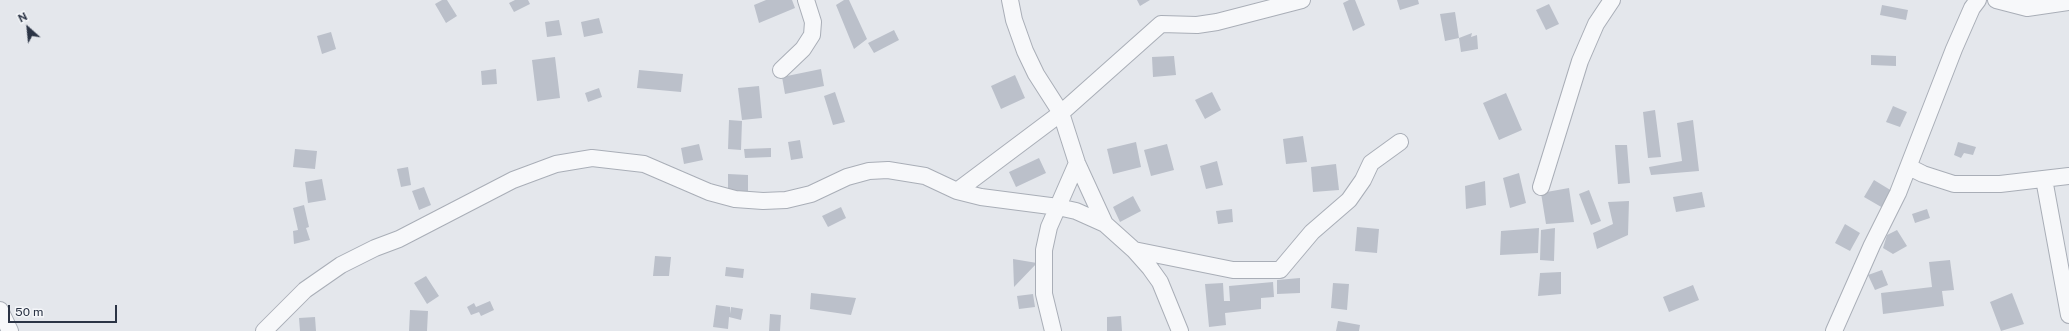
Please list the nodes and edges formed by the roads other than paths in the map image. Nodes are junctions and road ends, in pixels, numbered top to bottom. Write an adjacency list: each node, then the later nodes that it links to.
1 (806, 0): 8 (street)
2 (1010, 0): 9 (street)
3 (1302, 0): 9 (street)
4 (1612, 0): 15 (street)
5 (1978, 0): 12 (street)
6 (1996, 0): 7 (street)
7 (2069, 2)
8 (781, 70)
9 (1061, 113): 11 (street); 16 (street)
10 (1400, 142): 19 (street)
11 (1077, 163): 17 (street); 18 (street)
12 (1909, 167): 14 (street); 26 (street)
13 (2069, 176): 14 (street)
14 (2044, 179): 21 (street)
15 (1541, 187)
16 (957, 191): 17 (street); 23 (street)
17 (1058, 207): 18 (street); 24 (street)
18 (1105, 224): 19 (street)
19 (1134, 250): 25 (street)
20 (0, 310): 22 (street)
21 (2069, 315)
22 (10, 331)
23 (264, 331)
24 (1053, 331)
25 (1180, 331)
26 (1834, 331)

